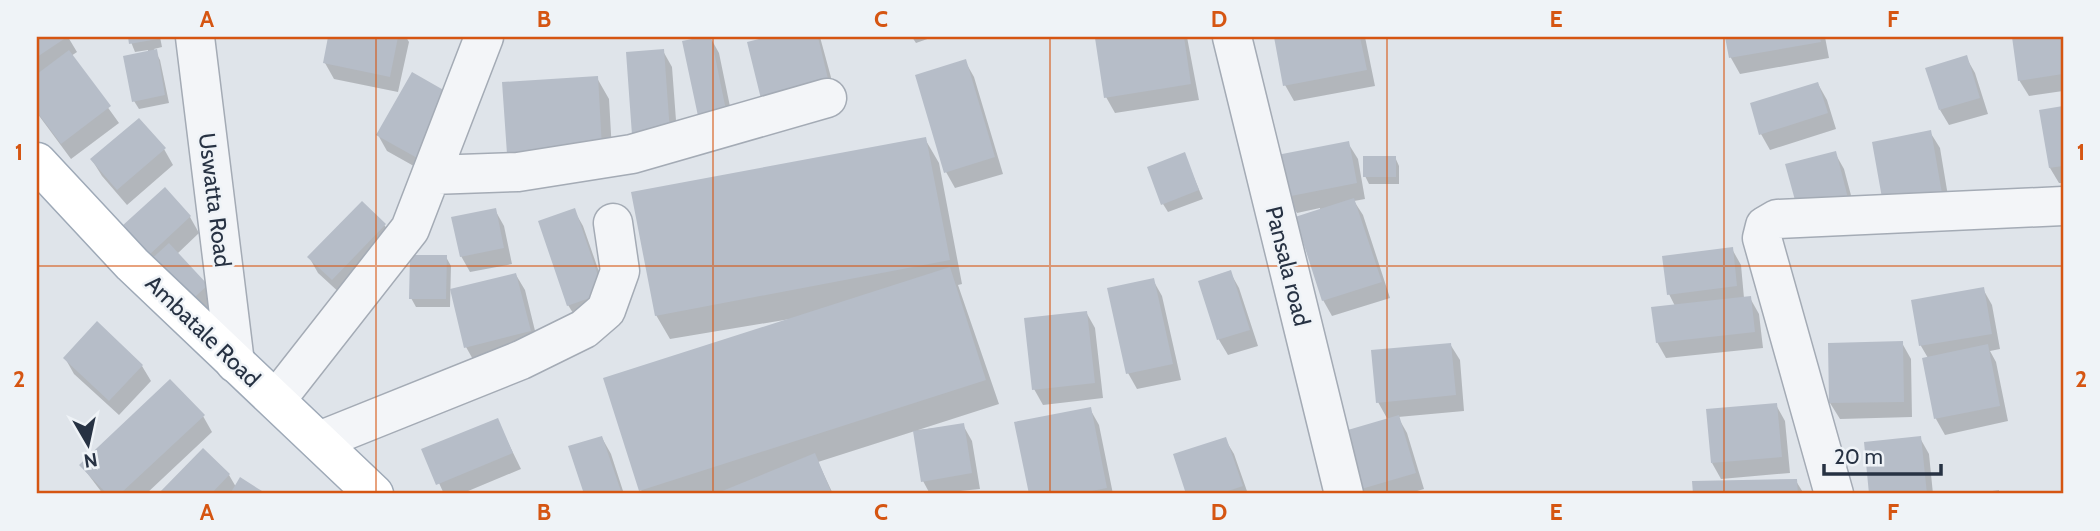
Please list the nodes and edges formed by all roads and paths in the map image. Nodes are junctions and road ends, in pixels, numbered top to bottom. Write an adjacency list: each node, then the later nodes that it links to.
1 (195, 37): 9 (street, Uswatta Road)
2 (484, 37): 6 (street)
3 (1232, 37): 13 (street, Pansala road)
4 (827, 98): 6 (street)
5 (37, 162): 9 (main road, Ambatale Road)
6 (431, 175): 10 (street)
7 (2063, 206): 14 (street)
8 (612, 223): 11 (street)
9 (235, 363): 10 (main road, Ambatale Road)
10 (275, 400): 11 (main road, Ambatale Road)
11 (319, 441): 12 (main road, Ambatale Road)
12 (374, 494)
13 (1344, 494)
14 (1834, 494)

